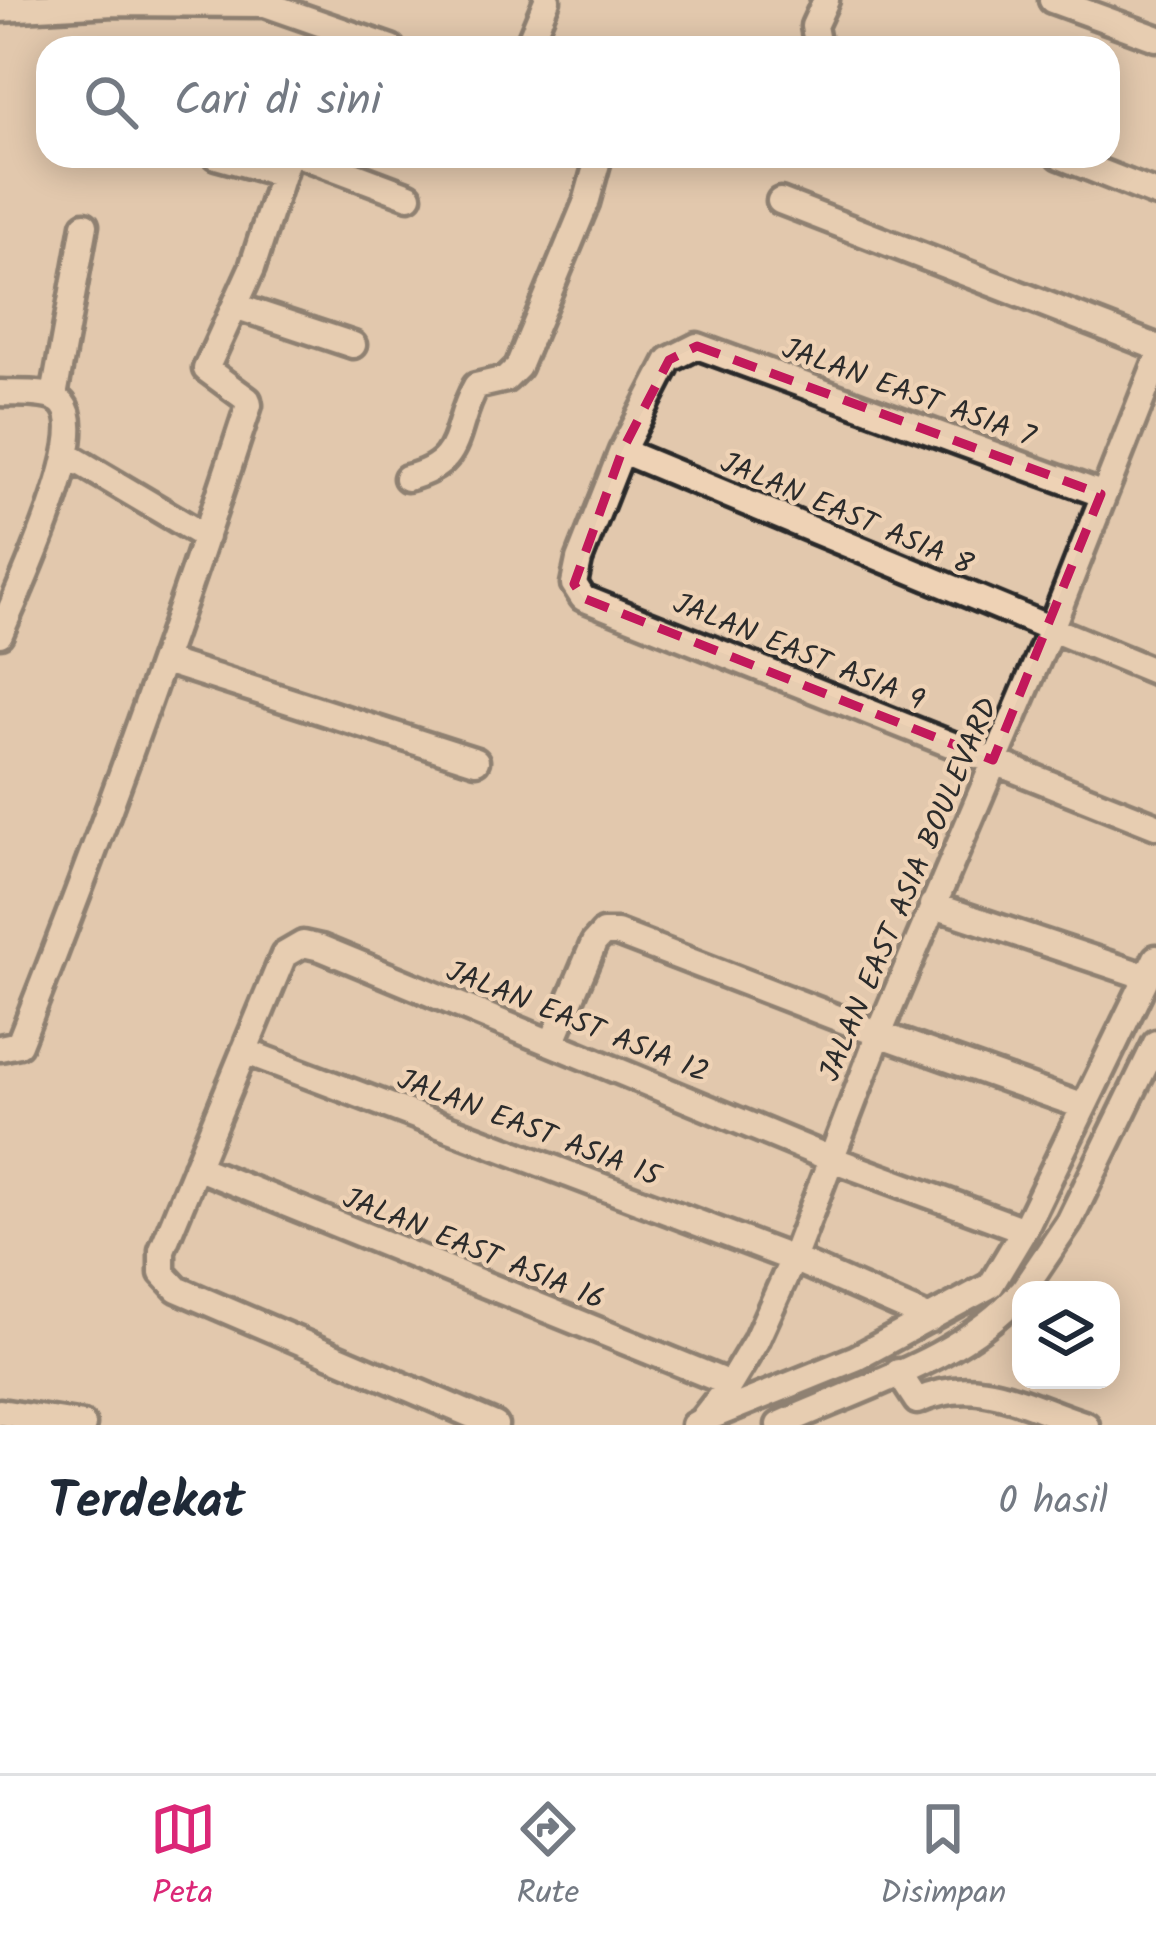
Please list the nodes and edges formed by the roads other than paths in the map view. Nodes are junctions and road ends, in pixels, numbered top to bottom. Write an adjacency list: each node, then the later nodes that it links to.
1 (547, 0): 7 (street)
2 (826, 0): 8 (street)
3 (1052, 0): 9 (street)
4 (68, 3): 5 (street); 6 (street)
5 (0, 9)
6 (324, 36)
7 (532, 36)
8 (816, 36)
9 (1156, 38)
10 (284, 168): 18 (street)
11 (335, 168): 15 (street)
12 (596, 168): 26 (street)
13 (1090, 168): 14 (street)
14 (1156, 194)
15 (409, 196)
16 (780, 201): 20 (street)
17 (85, 225): 23 (street)
18 (236, 306): 19 (street); 28 (street)
19 (353, 346)
20 (1156, 347)
21 (1156, 363): 27 (street, JALAN EAST ASIA BOULEVARD)
22 (0, 393): 23 (street)
23 (54, 396): 25 (street)
24 (622, 452): 27 (street, JALAN EAST ASIA 7); 29 (street, JALAN EAST ASIA 8); 33 (street, JALAN EAST ASIA 9)
25 (69, 456): 28 (street); 30 (street)
26 (407, 478)
27 (1101, 494): 29 (street, JALAN EAST ASIA BOULEVARD)
28 (206, 537): 31 (street)
29 (1050, 631): 32 (street, JALAN EAST ASIA 8); 33 (street, JALAN EAST ASIA BOULEVARD)
30 (0, 634)
31 (164, 662): 34 (street); 41 (street)
32 (1156, 672)
33 (993, 760): 35 (street, JALAN EAST ASIA 9); 36 (street, JALAN EAST ASIA BOULEVARD)
34 (476, 761)
35 (1156, 826)
36 (932, 904): 37 (street); 38 (street, JALAN EAST ASIA BOULEVARD)
37 (1152, 968): 44 (street)
38 (879, 1034): 39 (street); 44 (street); 45 (street, JALAN EAST ASIA BOULEVARD)
39 (552, 1043): 42 (street, JALAN EAST ASIA 12); 45 (street, JALAN EAST ASIA 12)
40 (1156, 1043): 43 (street)
41 (0, 1048)
42 (244, 1051): 46 (street); 48 (street, JALAN EAST ASIA 15)
43 (1144, 1100): 49 (street)
44 (1082, 1106): 47 (street)
45 (829, 1157): 47 (street, JALAN EAST ASIA 12); 48 (street, JALAN EAST ASIA BOULEVARD)
46 (196, 1167): 53 (street, JALAN EAST ASIA 16); 58 (street)
47 (1024, 1230): 51 (street)
48 (793, 1258): 51 (street, JALAN EAST ASIA 15); 53 (street, JALAN EAST ASIA BOULEVARD)
49 (1029, 1281)
50 (1012, 1300): 52 (street)
51 (930, 1319): 56 (street)
52 (900, 1374): 55 (street); 59 (street)
53 (730, 1384): 56 (street, JALAN EAST ASIA BOULEVARD)
54 (0, 1412): 57 (street)
55 (1029, 1417): 60 (street)
56 (697, 1423)
57 (83, 1425)
58 (495, 1425)
59 (779, 1425)
60 (1086, 1425)

